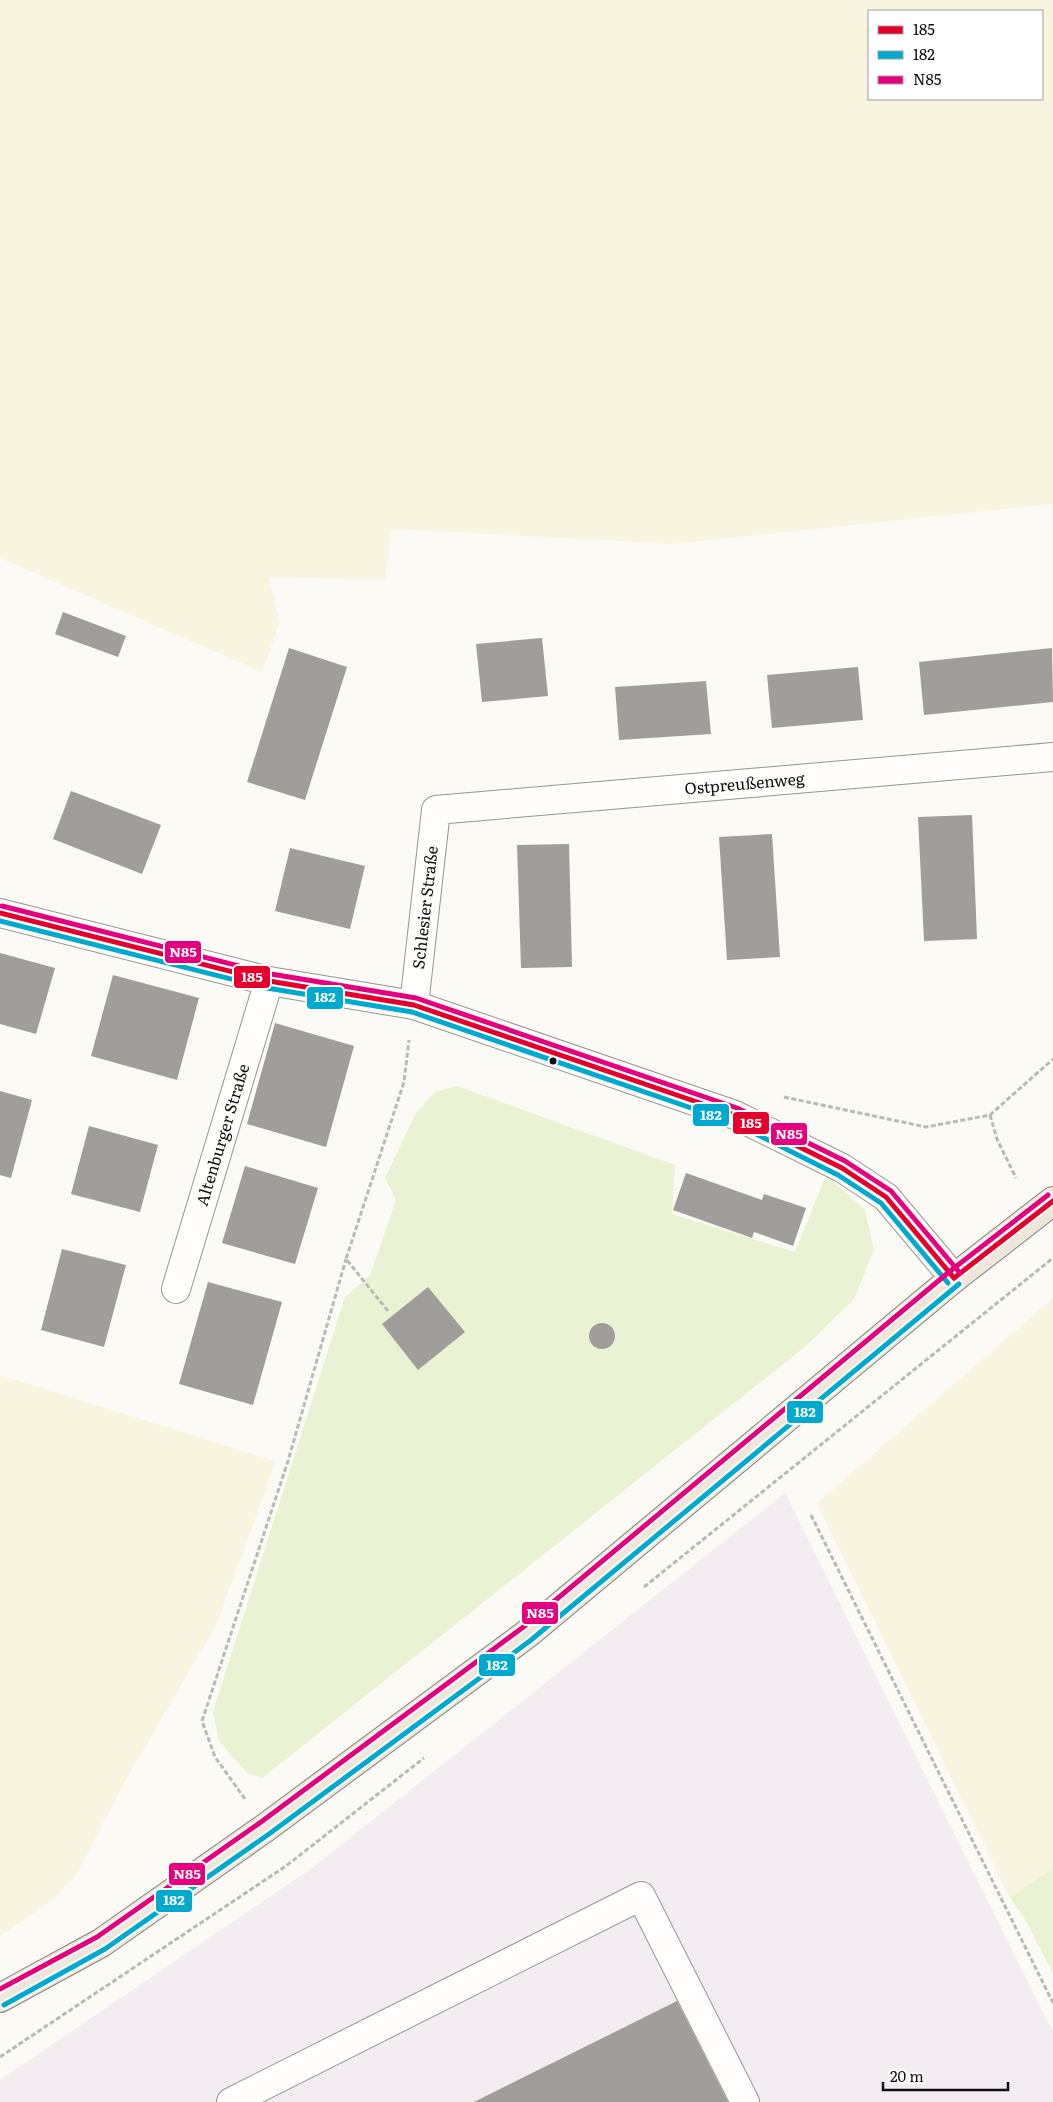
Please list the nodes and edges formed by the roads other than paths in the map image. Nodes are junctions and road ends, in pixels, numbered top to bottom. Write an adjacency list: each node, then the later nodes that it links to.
1 (1053, 757): 2 (street, Ostpreußenweg)
2 (436, 810): 5 (street, Schlesier Straße)
3 (0, 913): 4 (street)
4 (269, 981): 5 (street); 8 (street, Altenburger Straße)
5 (414, 1005): 7 (street)
6 (1053, 1201): 7 (main road)
7 (954, 1278): 9 (main road)
8 (176, 1289)
9 (0, 1998)
10 (231, 2102): 11 (street)
11 (745, 2102)

